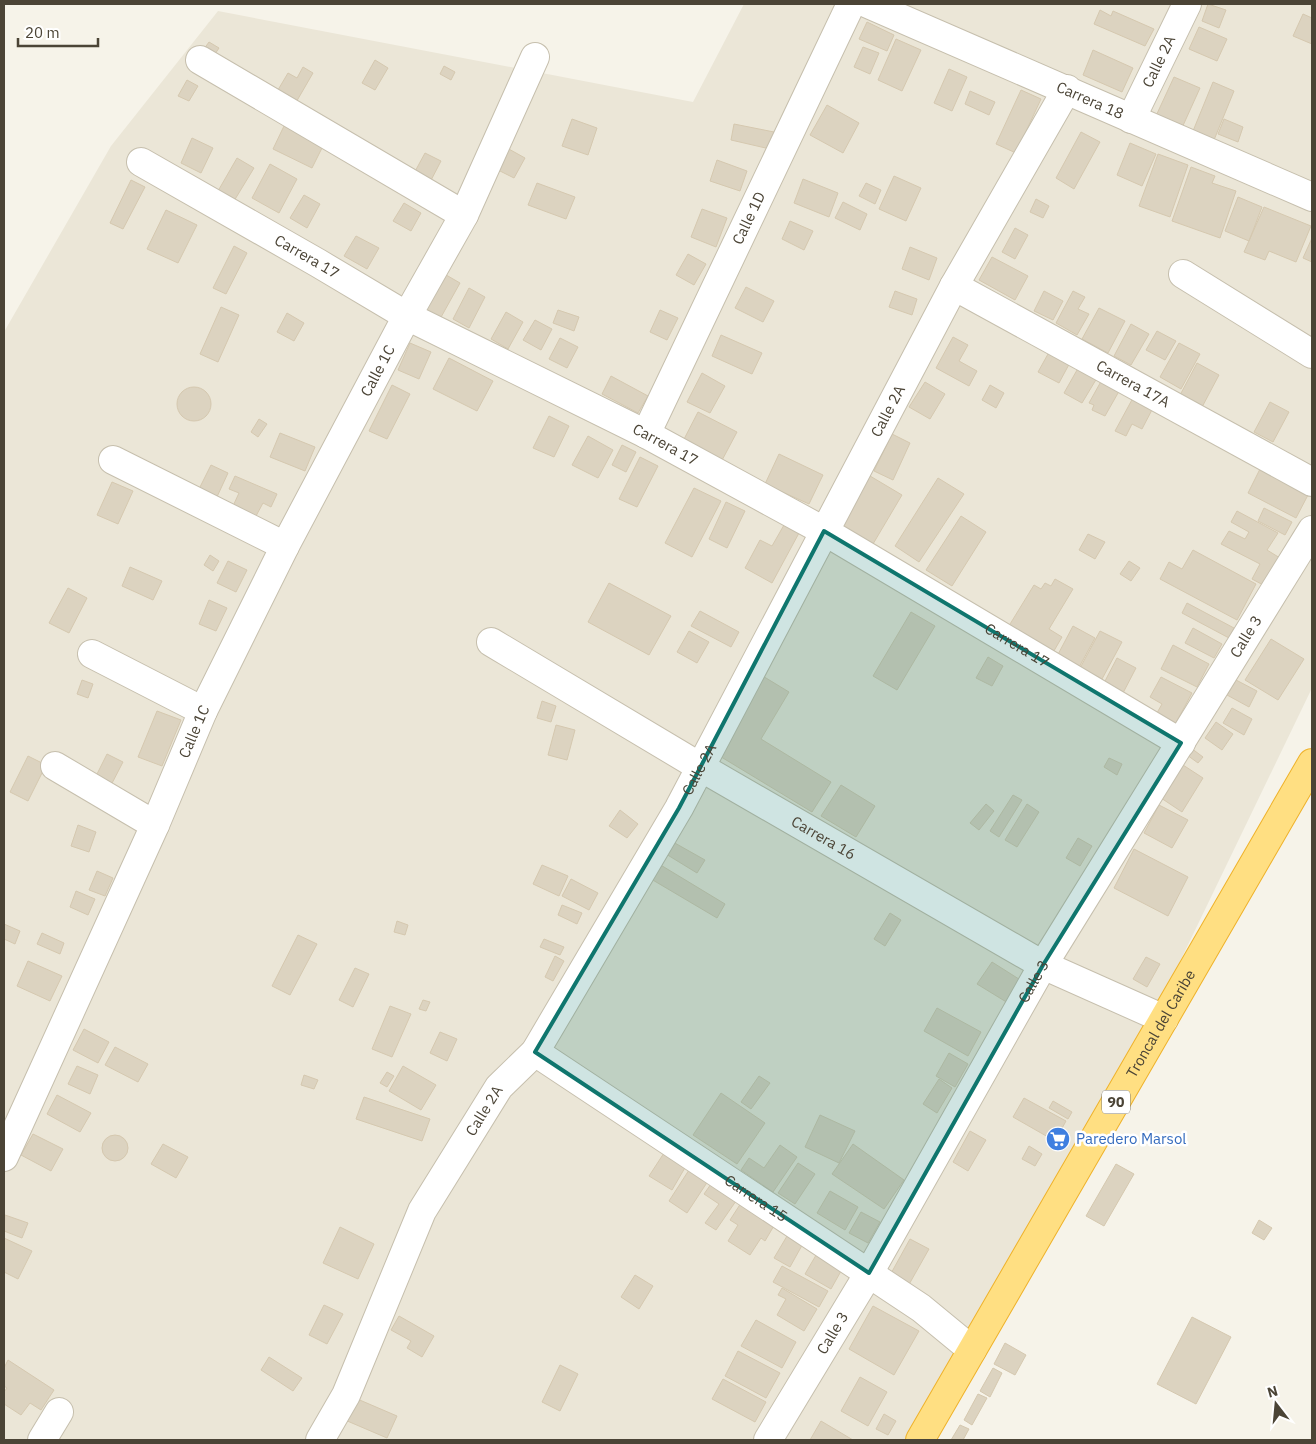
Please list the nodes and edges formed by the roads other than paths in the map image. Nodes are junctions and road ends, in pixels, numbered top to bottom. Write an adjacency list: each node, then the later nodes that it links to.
1 (851, 4): 15 (street, Calle 1D)
2 (868, 4): 6 (street, Carrera 18)
3 (1187, 4): 7 (street, Calle 2A)
4 (535, 57): 10 (street, Calle 1C)
5 (200, 60): 10 (street)
6 (1068, 89): 7 (street, Carrera 18); 12 (street, Calle 2A)
7 (1131, 120): 9 (street, Carrera 18)
8 (141, 162): 13 (street, Carrera 17)
9 (1312, 197)
10 (464, 215): 13 (street, Calle 1C)
11 (1183, 274): 14 (street)
12 (954, 286): 17 (street, Carrera 17A); 19 (street, Calle 2A)
13 (407, 316): 15 (street, Carrera 17); 20 (street, Calle 1C)
14 (1312, 354)
15 (646, 434): 19 (street, Carrera 17)
16 (113, 460): 20 (street)
17 (1312, 482)
18 (1312, 530): 24 (street, Calle 3)
19 (824, 531): 24 (street, Carrera 17); 27 (street, Calle 2A)
20 (286, 546): 23 (street, Calle 1C)
21 (491, 642): 27 (street, Carrera 16)
22 (92, 654): 23 (street)
23 (203, 711): 28 (street, Calle 1C)
24 (1181, 743): 29 (street, Calle 3)
25 (1312, 763): 30 (highway, Troncal del Caribe / 90)
26 (55, 766): 28 (street)
27 (702, 768): 29 (street, Carrera 16); 31 (street, Calle 2A)
28 (155, 825): 32 (street, Calle 1C)
29 (1043, 965): 30 (street, Carrera 16); 33 (street, Calle 3)
30 (1164, 1019): 34 (highway, Troncal del Caribe / 90)
31 (535, 1052): 33 (street, Carrera 15); 37 (street, Calle 2A)
32 (4, 1157)
33 (869, 1274): 34 (street, Carrera 15); 38 (street, Calle 3)
34 (972, 1350): 39 (highway, Troncal del Caribe / 90)
35 (60, 1412): 36 (street)
36 (42, 1440)
37 (320, 1440)
38 (768, 1440)
39 (920, 1440)

